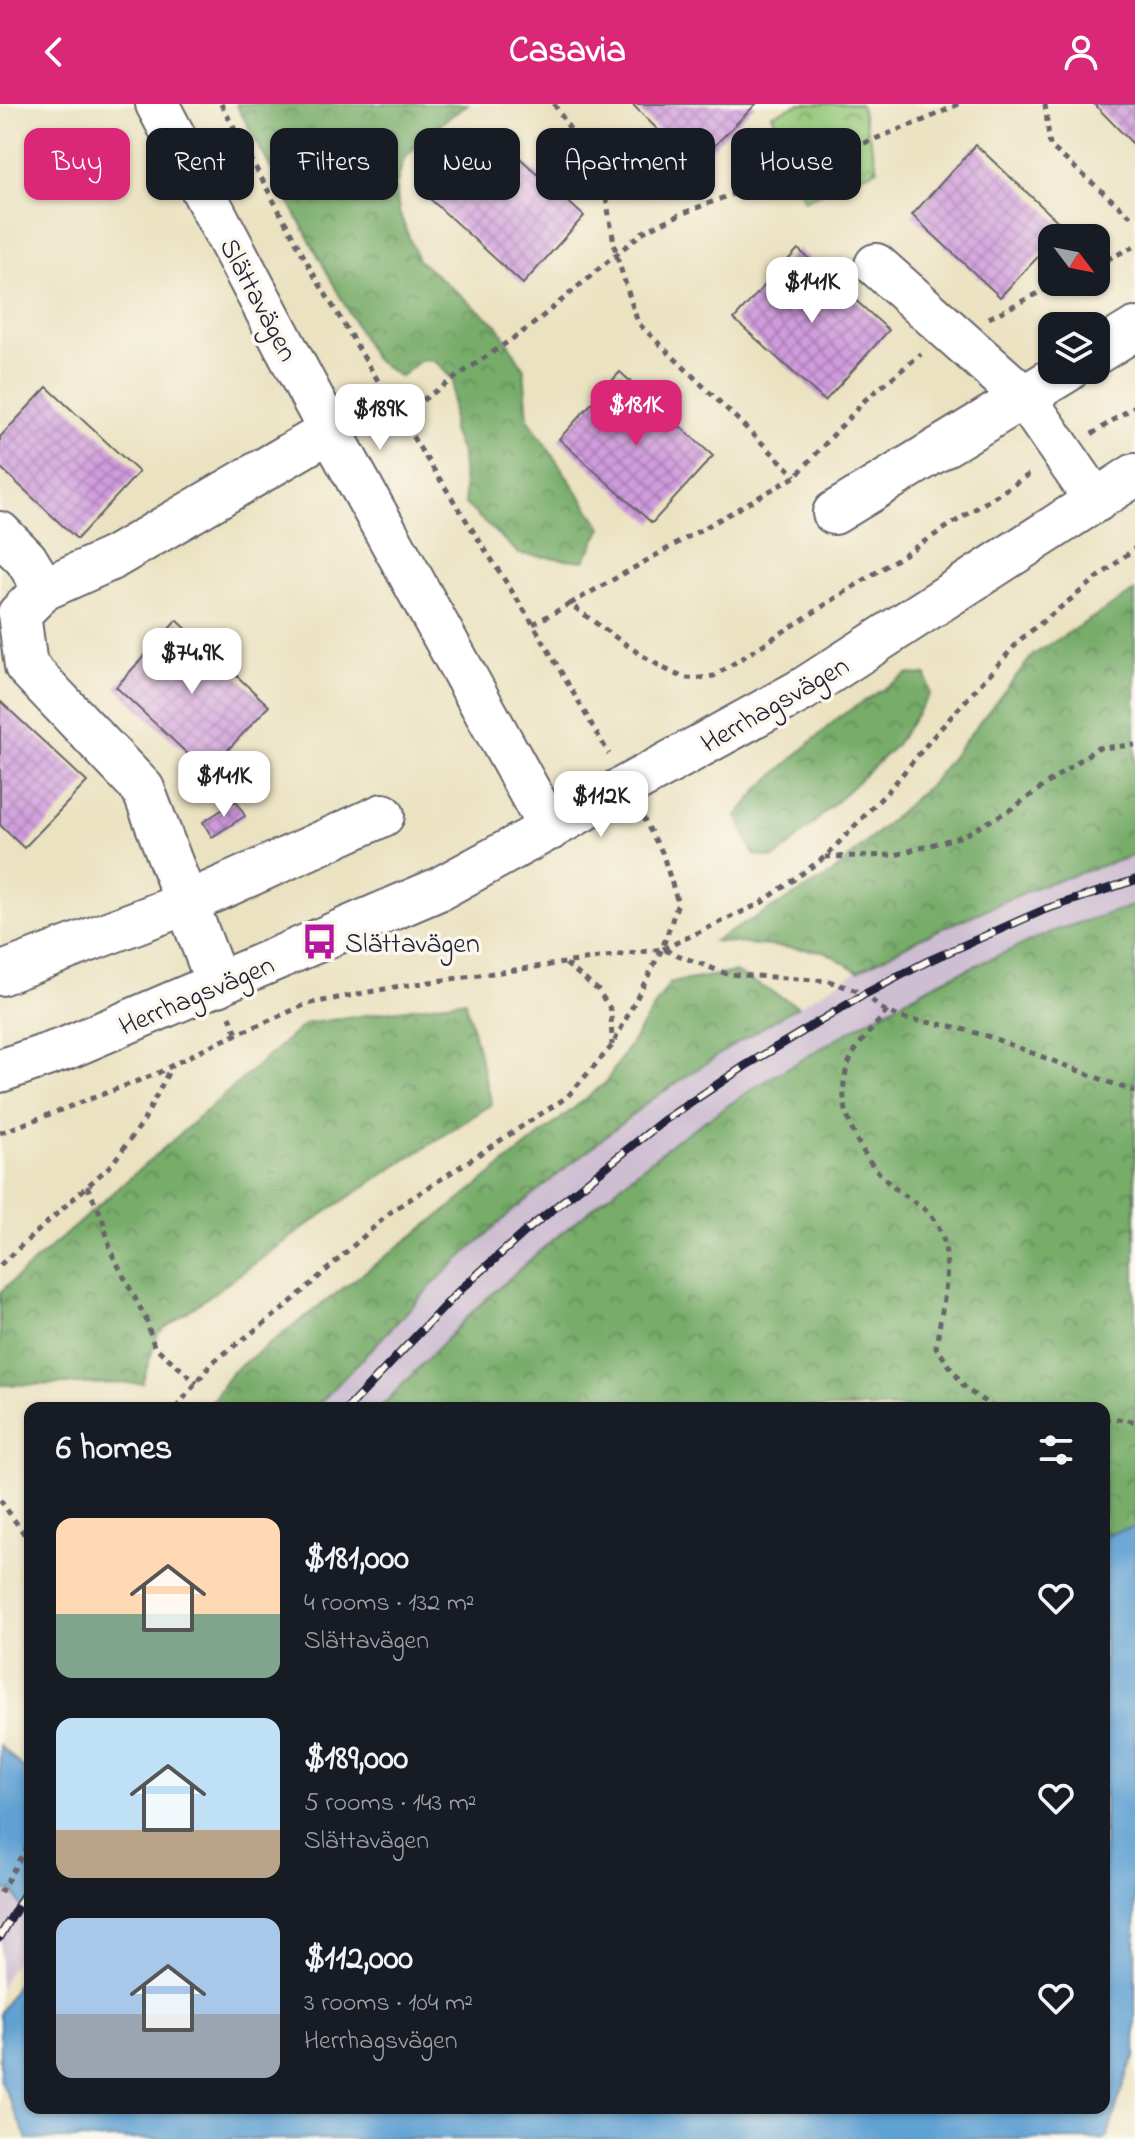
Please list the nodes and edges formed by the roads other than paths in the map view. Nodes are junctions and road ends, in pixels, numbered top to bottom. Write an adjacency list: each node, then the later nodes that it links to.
1 (157, 104): 7 (street, Slättavägen)
2 (876, 265): 6 (street)
3 (1135, 329): 4 (street)
4 (1110, 344)
5 (1045, 384): 6 (street)
6 (1024, 397): 9 (street); 10 (street)
7 (336, 442): 12 (street); 14 (street, Slättavägen)
8 (1135, 475): 9 (street, Herrhagsvägen)
9 (1096, 501): 14 (street, Herrhagsvägen)
10 (834, 513)
11 (0, 533): 12 (street)
12 (21, 607): 15 (street)
13 (383, 815): 15 (street)
14 (550, 829): 17 (street, Herrhagsvägen)
15 (187, 903): 16 (street); 17 (street)
16 (0, 974)
17 (218, 985): 18 (street, Herrhagsvägen)
18 (0, 1071)

